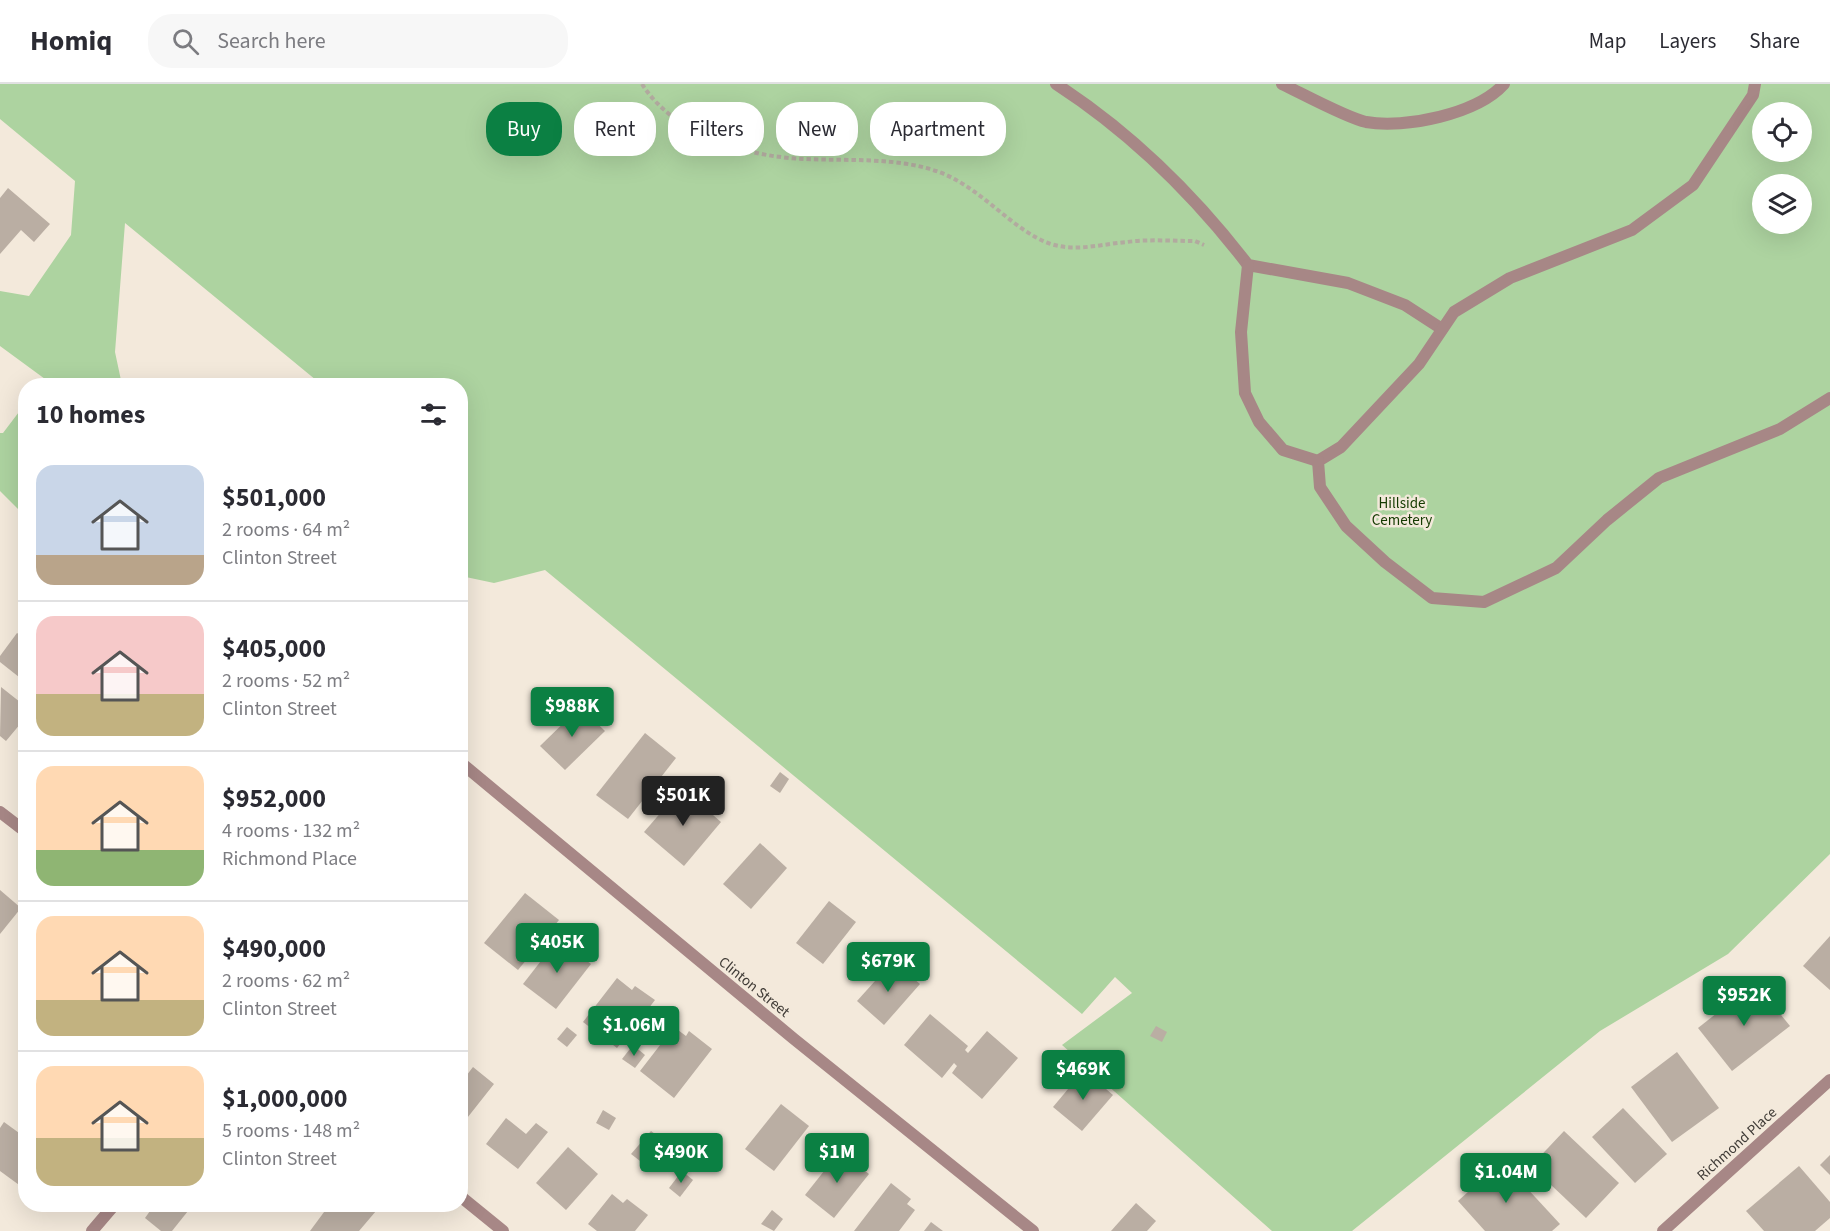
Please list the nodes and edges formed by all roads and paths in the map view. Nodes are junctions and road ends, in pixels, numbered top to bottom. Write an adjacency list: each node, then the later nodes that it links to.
1 (642, 84): 6 (path)
2 (1056, 84): 7 (street)
3 (1282, 84): 4 (street)
4 (1504, 84)
5 (1755, 84): 8 (street)
6 (1206, 246)
7 (1248, 265): 8 (street); 10 (street)
8 (1442, 329): 10 (street)
9 (1830, 398): 10 (street)
10 (1318, 461)
11 (468, 768): 19 (street, Clinton Street)
12 (0, 812): 13 (street)
13 (18, 826)
14 (1830, 1080): 20 (street, Richmond Place)
15 (468, 1203): 18 (street)
16 (108, 1212): 17 (street)
17 (92, 1231)
18 (502, 1231)
19 (1033, 1231)
20 (1663, 1231)

